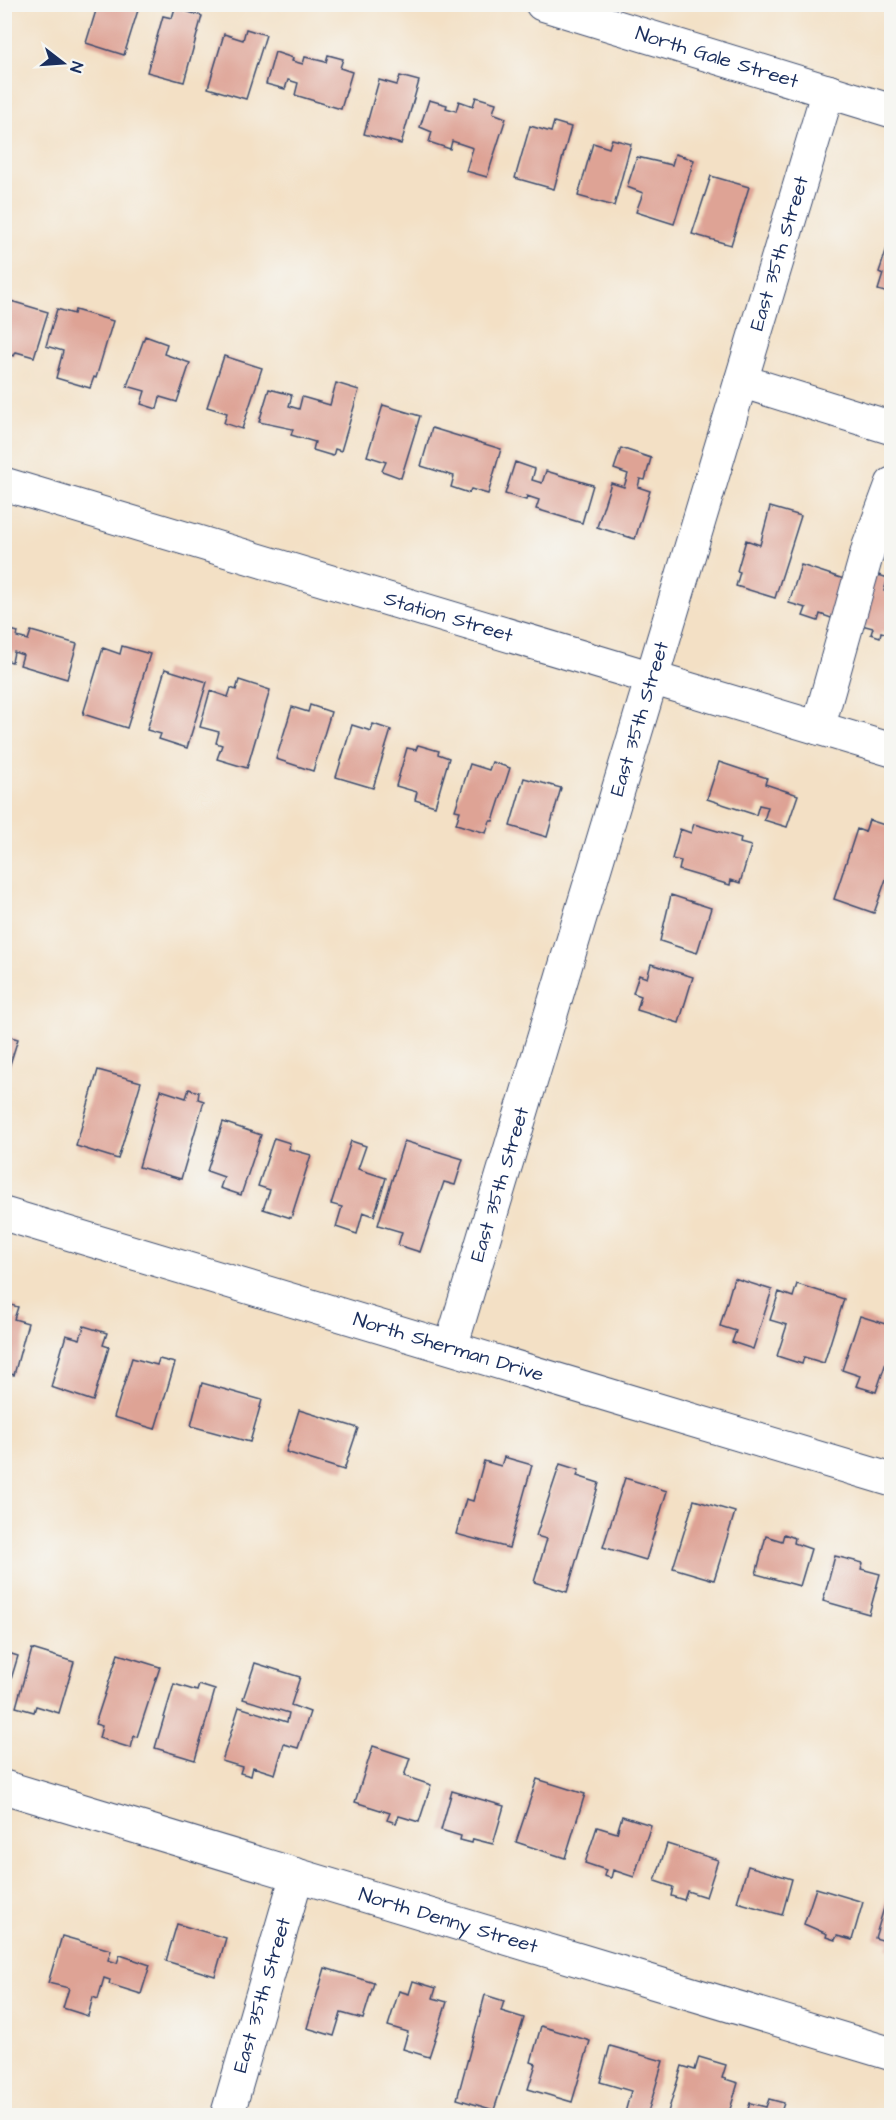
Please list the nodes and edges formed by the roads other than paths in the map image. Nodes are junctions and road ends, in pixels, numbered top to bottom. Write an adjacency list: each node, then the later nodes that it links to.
1 (542, 4): 2 (street, North Gale Street)
2 (828, 92): 3 (street, North Gale Street); 4 (street, East 35th Street)
3 (891, 111)
4 (741, 381): 5 (street); 8 (street, East 35th Street)
5 (891, 428)
6 (4, 484): 8 (street, Station Street)
7 (891, 484): 9 (street)
8 (652, 679): 9 (street, Station Street); 12 (street, East 35th Street)
9 (818, 728): 10 (street, Station Street)
10 (891, 750)
11 (4, 1214): 12 (street, North Sherman Drive)
12 (451, 1347): 13 (street, North Sherman Drive)
13 (891, 1480)
14 (4, 1787): 15 (street, North Denny Street)
15 (297, 1875): 16 (street, North Denny Street); 17 (street, East 35th Street)
16 (891, 2054)
17 (227, 2115)

